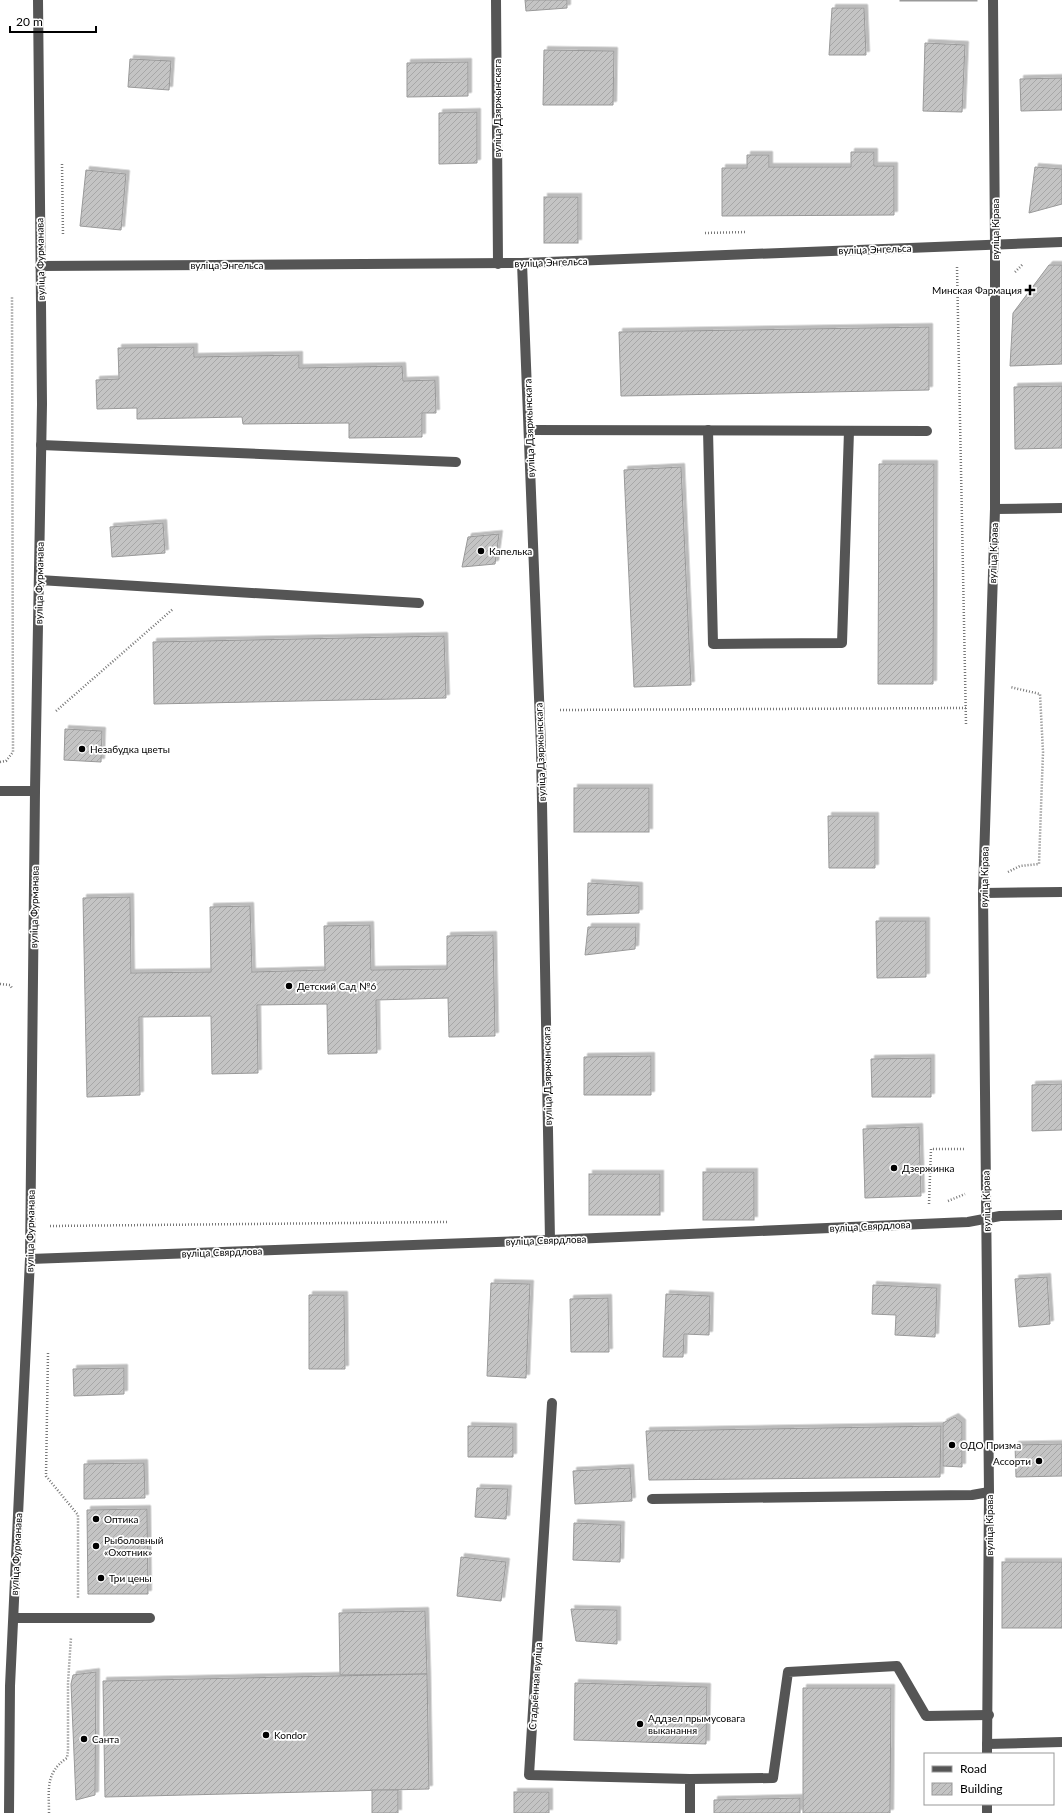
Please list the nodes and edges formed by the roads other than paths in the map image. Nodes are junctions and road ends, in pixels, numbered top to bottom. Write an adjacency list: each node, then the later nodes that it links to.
1 (38, 0): 8 (street, вуліца Фурманава)
2 (496, 0): 7 (street, вуліца Дзяржынскага)
3 (993, 0): 5 (street, вуліца Кірава)
4 (1062, 242): 5 (street, вуліца Энгельса)
5 (995, 244): 6 (street, вуліца Энгельса); 16 (street, вуліца Кірава)
6 (522, 263): 7 (street, вуліца Энгельса); 9 (street, вуліца Дзяржынскага)
7 (498, 264): 8 (street, вуліца Энгельса)
8 (40, 266): 13 (street, вуліца Фурманава)
9 (529, 430): 10 (street); 25 (street, вуліца Дзяржынскага)
10 (708, 430): 11 (street); 11 (street)
11 (848, 431): 12 (street)
12 (927, 431)
13 (41, 445): 14 (street); 17 (street, вуліца Фурманава)
14 (456, 462)
15 (1062, 508): 16 (street)
16 (995, 509): 22 (street, вуліца Кірава)
17 (39, 580): 18 (street); 20 (street, вуліца Фурманава)
18 (419, 603)
19 (0, 791): 20 (street)
20 (35, 791): 26 (street, вуліца Фурманава)
21 (1062, 892): 22 (street)
22 (983, 893): 24 (street, вуліца Кірава)
23 (1062, 1215): 24 (street, вуліца Свярдлова)
24 (986, 1217): 25 (street, вуліца Свярдлова); 28 (street, вуліца Кірава)
25 (550, 1240): 26 (street, вуліца Свярдлова)
26 (30, 1259): 30 (street, вуліца Фурманава)
27 (552, 1403): 37 (street, Стадыённая вуліца)
28 (989, 1492): 29 (street); 34 (street, вуліца Кірава)
29 (652, 1499)
30 (14, 1618): 31 (street); 33 (street, вуліца Фурманава)
31 (150, 1618)
32 (0, 1686): 33 (street)
33 (10, 1686): 38 (street, вуліца Фурманава)
34 (989, 1715): 36 (street, вуліца Кірава); 37 (street)
35 (1062, 1742): 36 (street)
36 (987, 1749)
37 (690, 1779): 39 (street)
38 (9, 1813)
39 (690, 1813)

